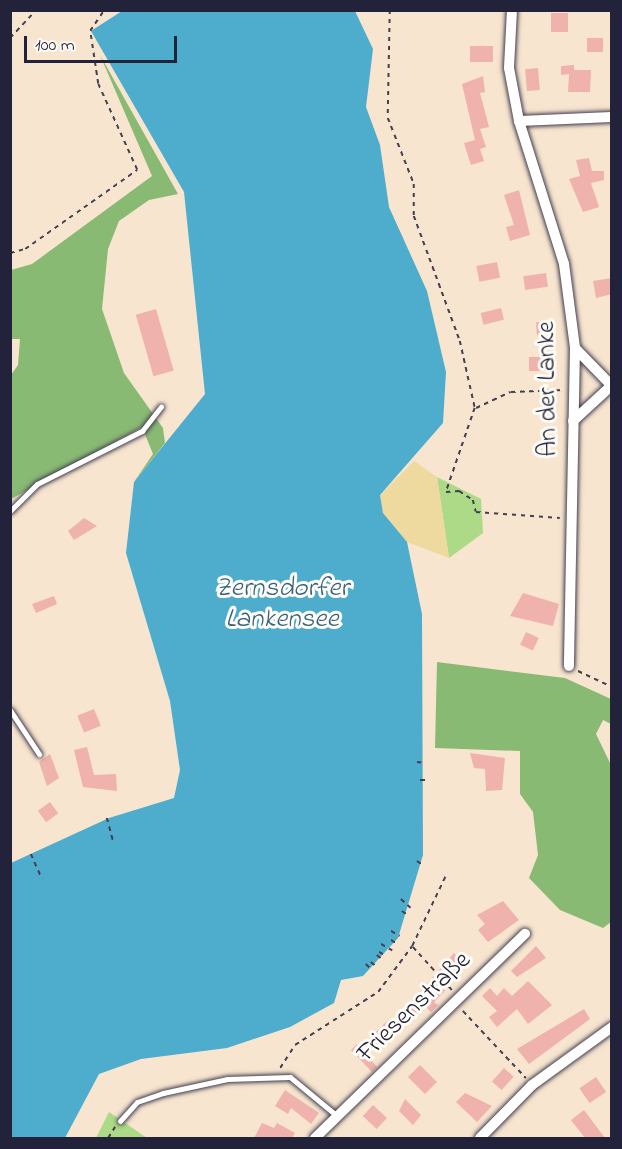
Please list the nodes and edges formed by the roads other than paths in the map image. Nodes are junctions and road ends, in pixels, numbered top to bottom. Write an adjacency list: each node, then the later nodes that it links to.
1 (512, 10): 3 (street, An der Lanke)
2 (612, 117): 3 (street)
3 (519, 121): 4 (street, An der Lanke)
4 (575, 348): 5 (street); 7 (street, An der Lanke)
5 (611, 386): 7 (street)
6 (161, 407): 8 (lane)
7 (573, 421): 9 (street, An der Lanke)
8 (10, 511)
9 (569, 666)
10 (10, 710): 11 (lane)
11 (39, 754)
12 (525, 934): 14 (street, Friesenstraße)
13 (612, 1027): 17 (street)
14 (336, 1115): 15 (lane); 16 (street, Friesenstraße)
15 (120, 1120)
16 (315, 1138)
17 (480, 1138)

